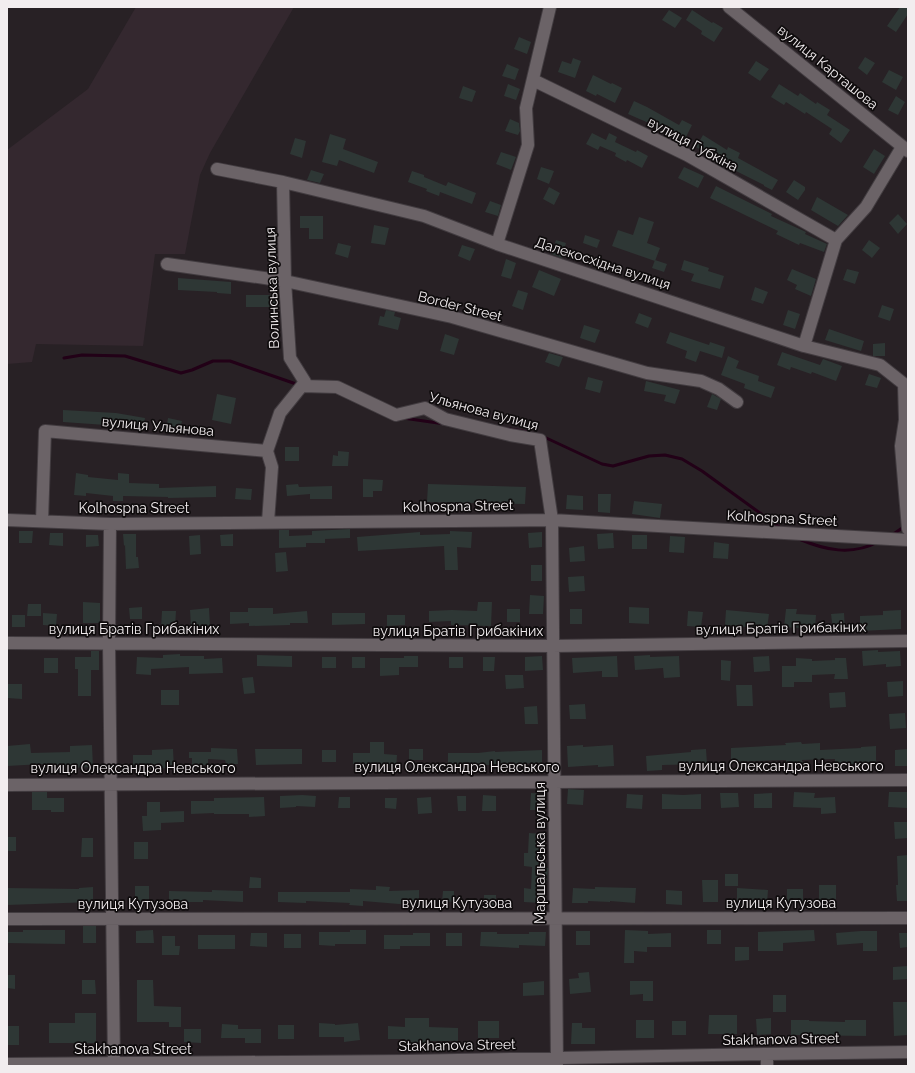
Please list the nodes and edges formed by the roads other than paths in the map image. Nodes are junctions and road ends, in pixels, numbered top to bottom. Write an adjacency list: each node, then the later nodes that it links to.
1 (550, 7): 3 (street)
2 (729, 7): 4 (street, вулиця Карташова)
3 (533, 80): 7 (street, вулиця Губкіна); 8 (street)
4 (905, 149): 7 (street)
5 (217, 169): 6 (street, Далекосхідна вулиця)
6 (283, 182): 8 (street, Далекосхідна вулиця); 10 (street, Волинська вулиця)
7 (836, 240): 11 (street)
8 (497, 244): 11 (street, Далекосхідна вулиця)
9 (167, 264): 10 (street, Border Street)
10 (285, 280): 12 (street, Волинська вулиця); 14 (street, Border Street)
11 (804, 346): 13 (street, Далекосхідна вулиця)
12 (302, 386): 15 (street); 17 (street, Ульянова вулиця)
13 (906, 388): 21 (street)
14 (737, 402)
15 (267, 451): 18 (street, вулиця Ульянова); 19 (street)
16 (7, 520): 18 (street, Kolhospna Street)
17 (552, 520): 19 (street, Kolhospna Street); 22 (street, Kolhospna Street); 26 (street, Маршальська вулиця)
18 (42, 521): 20 (street, Kolhospna Street)
19 (268, 522): 20 (street, Kolhospna Street)
20 (110, 524): 25 (street)
21 (908, 529)
22 (908, 540)
23 (908, 641): 26 (street, вулиця Братів Грибакіних)
24 (7, 643): 25 (street, вулиця Братів Грибакіних)
25 (108, 643): 26 (street, вулиця Братів Грибакіних); 29 (street)
26 (553, 646): 28 (street, Маршальська вулиця)
27 (908, 780): 28 (street, вулиця Олександра Невського)
28 (555, 781): 29 (street, вулиця Олександра Невського); 32 (street, Маршальська вулиця)
29 (111, 783): 30 (street, вулиця Олександра Невського); 31 (street)
30 (7, 785)
31 (112, 918): 32 (street, вулиця Кутузова); 34 (street, вулиця Кутузова); 40 (street)
32 (556, 918): 33 (street, вулиця Кутузова); 37 (street, Маршальська вулиця)
33 (908, 918)
34 (7, 919)
35 (908, 1052): 36 (street, Stakhanova Street)
36 (767, 1060): 37 (street, Stakhanova Street)
37 (557, 1062): 39 (street, Stakhanova Street)
38 (7, 1064): 40 (street, Stakhanova Street)
39 (405, 1064): 40 (street, Stakhanova Street)
40 (114, 1065)

